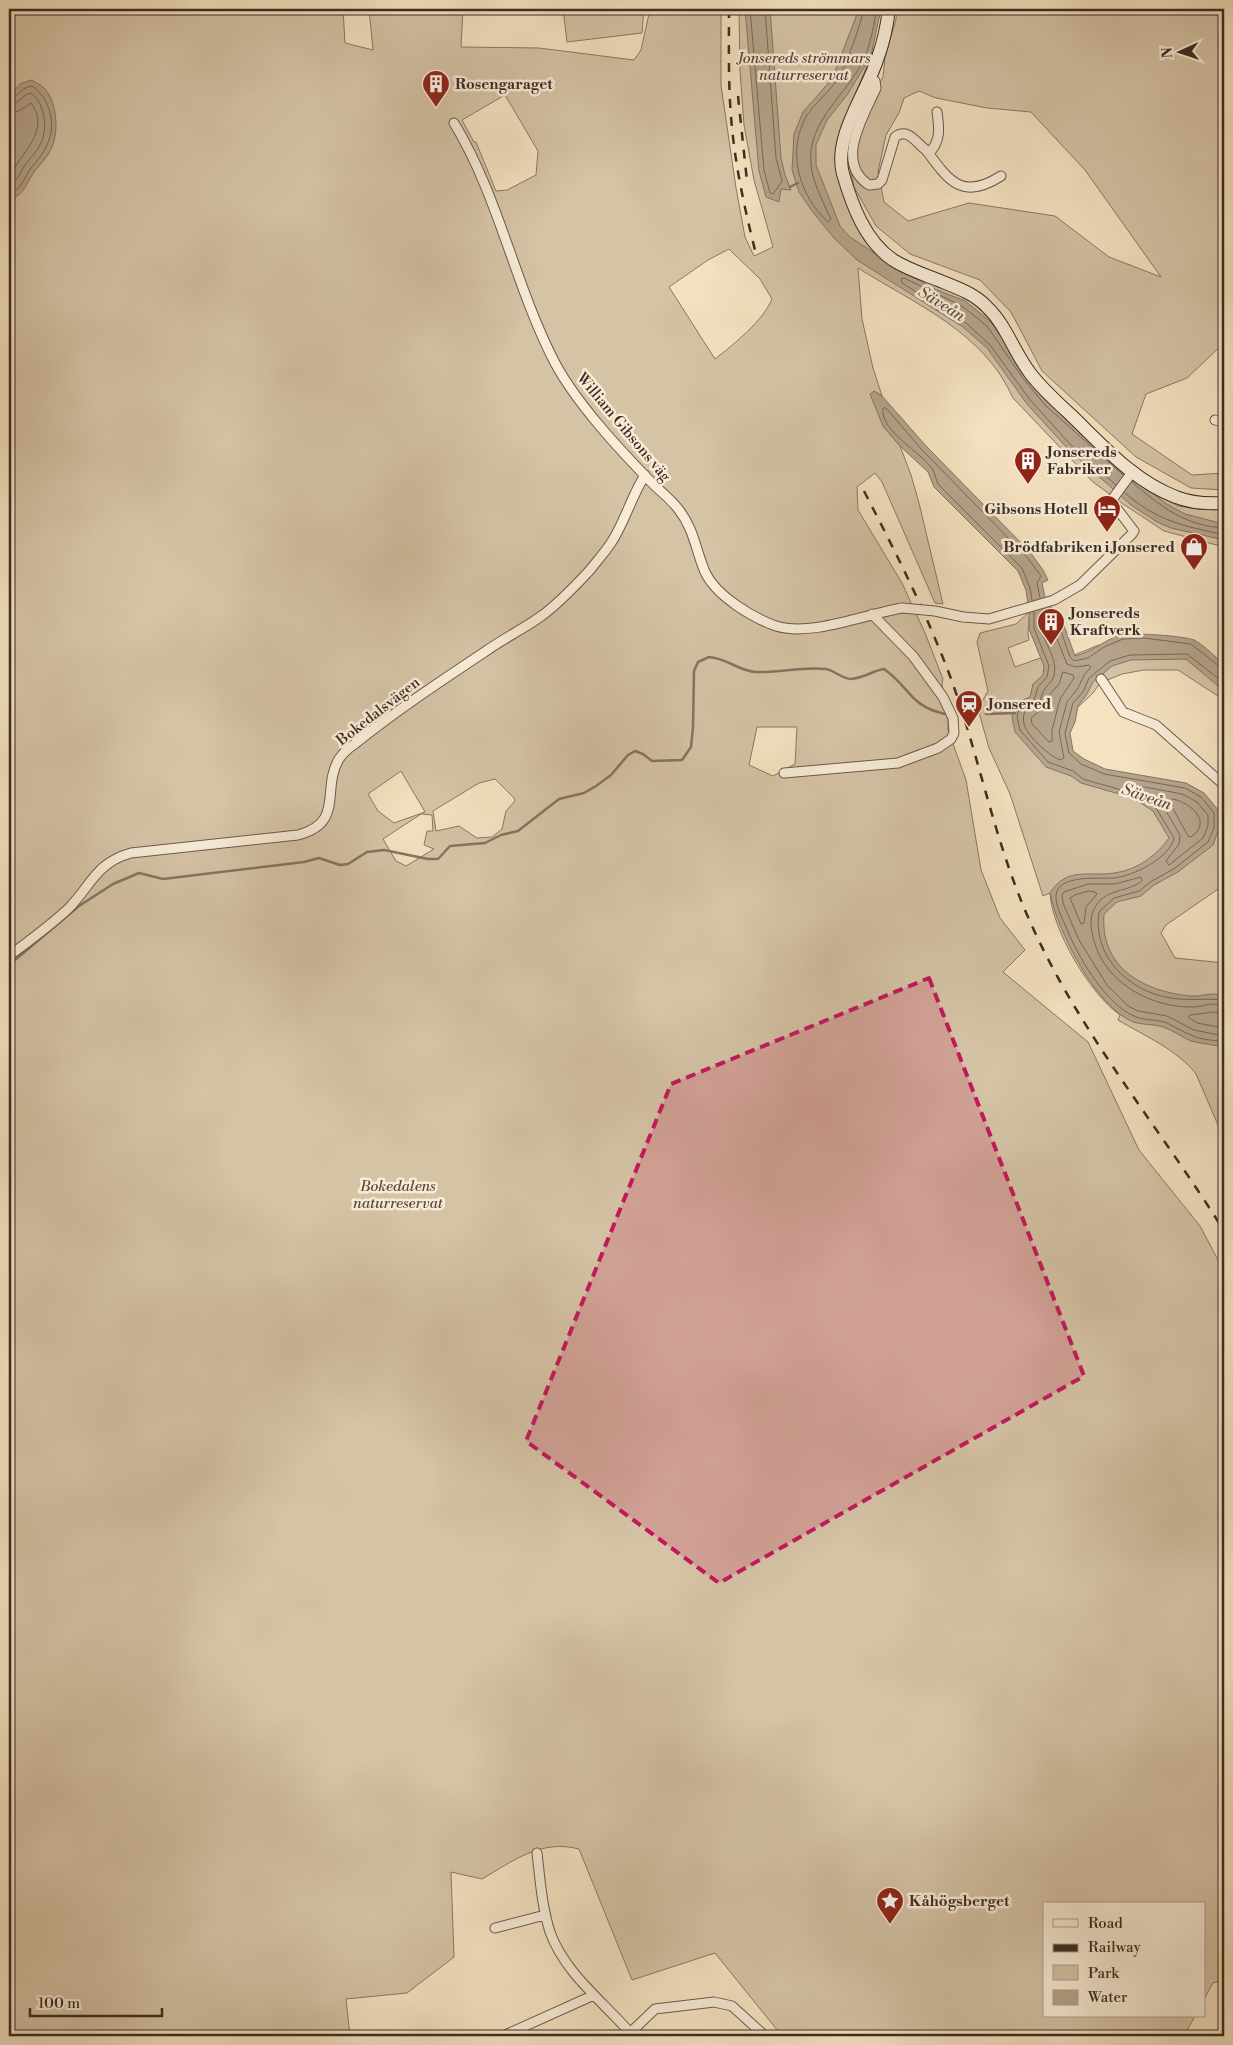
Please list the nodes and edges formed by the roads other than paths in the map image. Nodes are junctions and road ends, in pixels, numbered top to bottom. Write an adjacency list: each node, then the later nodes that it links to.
1 (889, 9): 2 (street)
2 (870, 77): 5 (street); 9 (street)
3 (937, 112): 5 (street)
4 (454, 122): 10 (street, William Gibsons väg)
5 (926, 150): 6 (street)
6 (1001, 176)
7 (1215, 420): 8 (street)
8 (1224, 422)
9 (1132, 472): 11 (street); 12 (street, William Gibsons väg, bridge)
10 (645, 475): 12 (street, William Gibsons väg); 16 (street, Bokedalsvägen)
11 (1224, 503)
12 (872, 614): 14 (street)
13 (1101, 679): 15 (street)
14 (784, 773)
15 (1224, 785)
16 (9, 956)
17 (537, 1853): 18 (street)
18 (545, 1915): 19 (street); 20 (street)
19 (495, 1928)
20 (594, 1995): 21 (street); 22 (street)
21 (631, 2035): 23 (street)
22 (503, 2036)
23 (765, 2036)

